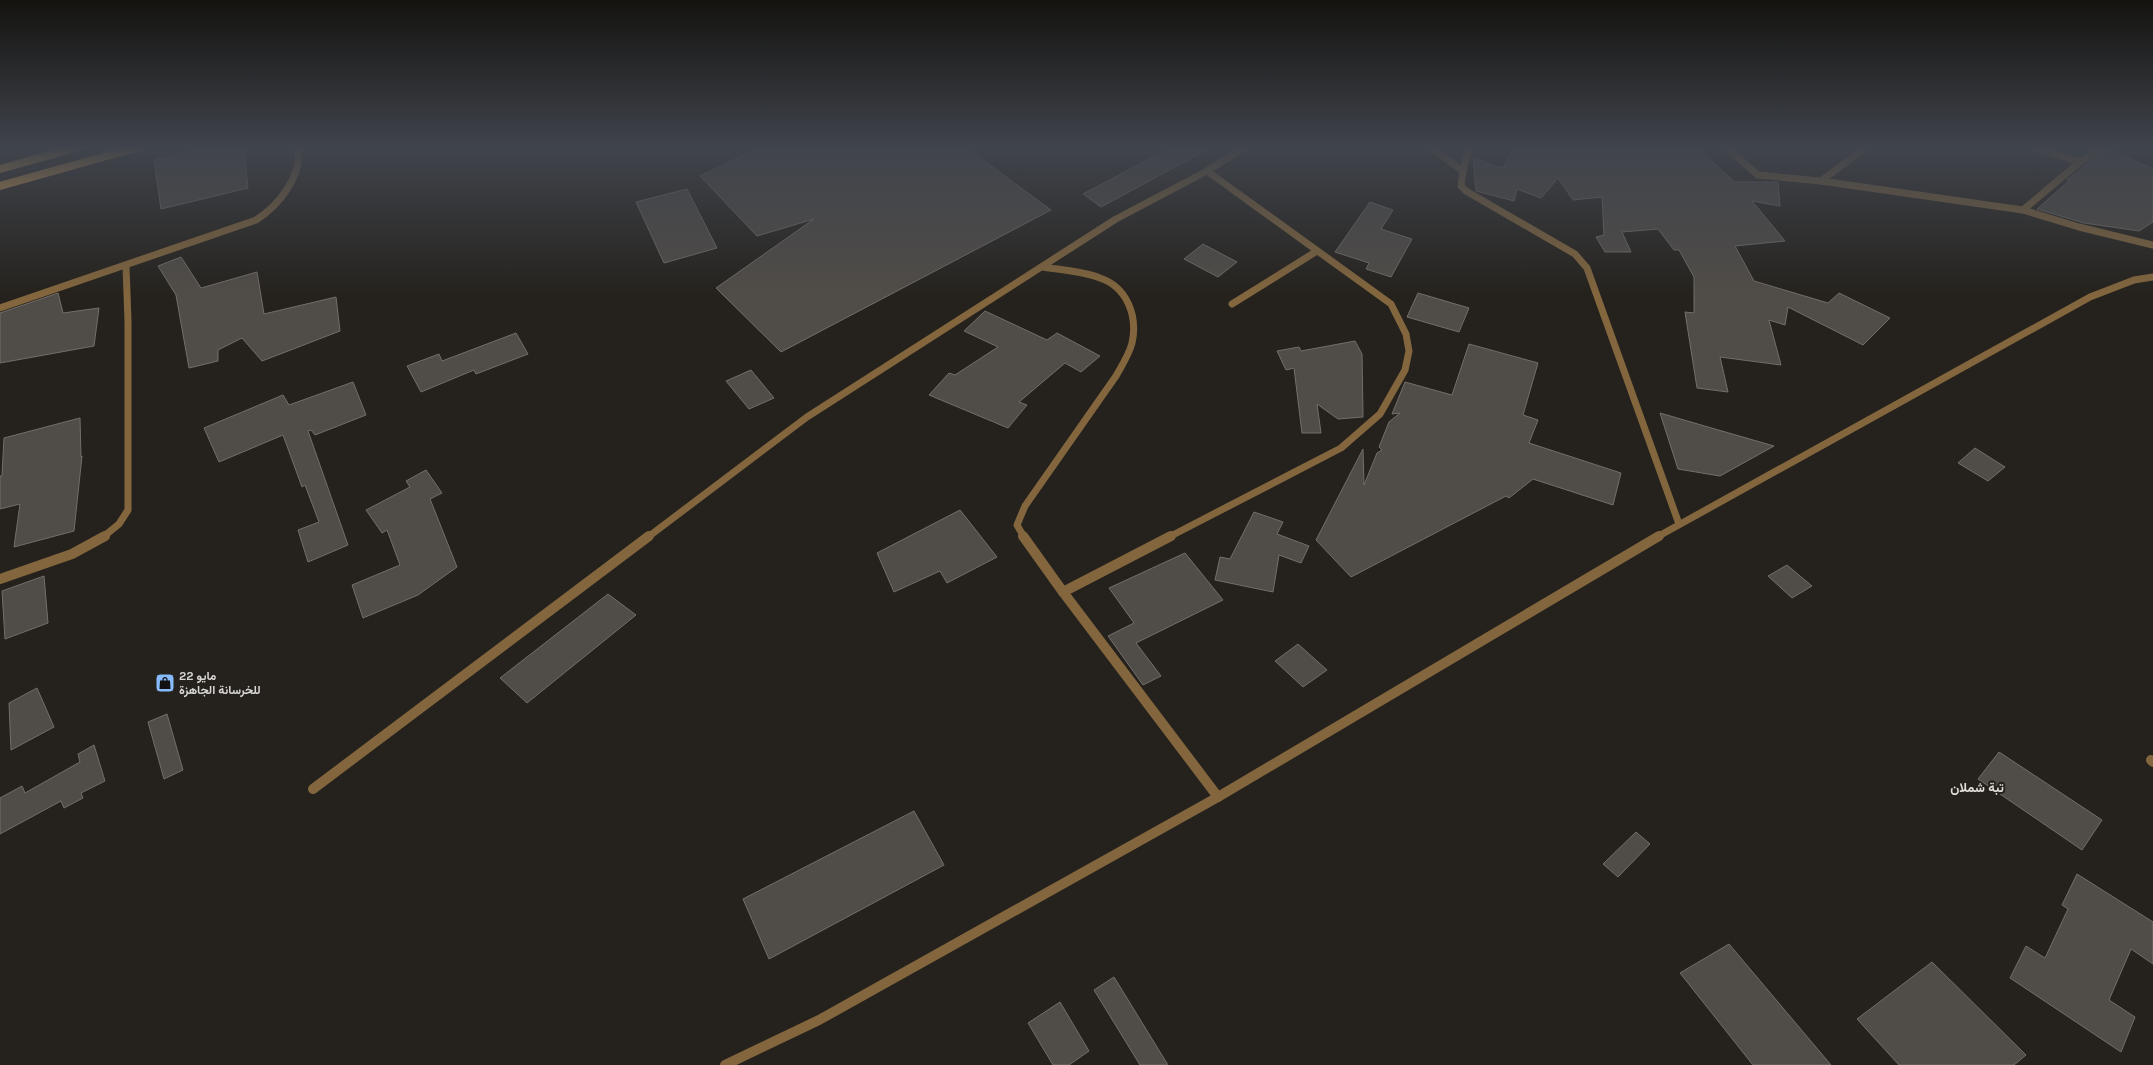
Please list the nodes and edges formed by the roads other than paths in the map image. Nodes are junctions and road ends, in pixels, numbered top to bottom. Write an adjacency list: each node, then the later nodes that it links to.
1 (283, 197): 10 (street)
2 (1158, 197): 11 (street)
3 (1242, 197): 9 (street)
4 (1476, 197): 15 (street)
5 (1931, 197): 7 (street)
6 (2039, 197): 7 (street)
7 (2023, 210): 8 (street)
8 (2153, 245)
9 (1317, 251): 13 (street); 17 (street)
10 (126, 266): 14 (street); 16 (street)
11 (1043, 267): 17 (street); 18 (street)
12 (2153, 276): 15 (street)
13 (1232, 304)
14 (0, 308)
15 (1679, 524): 19 (street)
16 (0, 579)
17 (1063, 592): 19 (street)
18 (313, 789)
19 (1218, 797): 20 (street)
20 (725, 1065)

